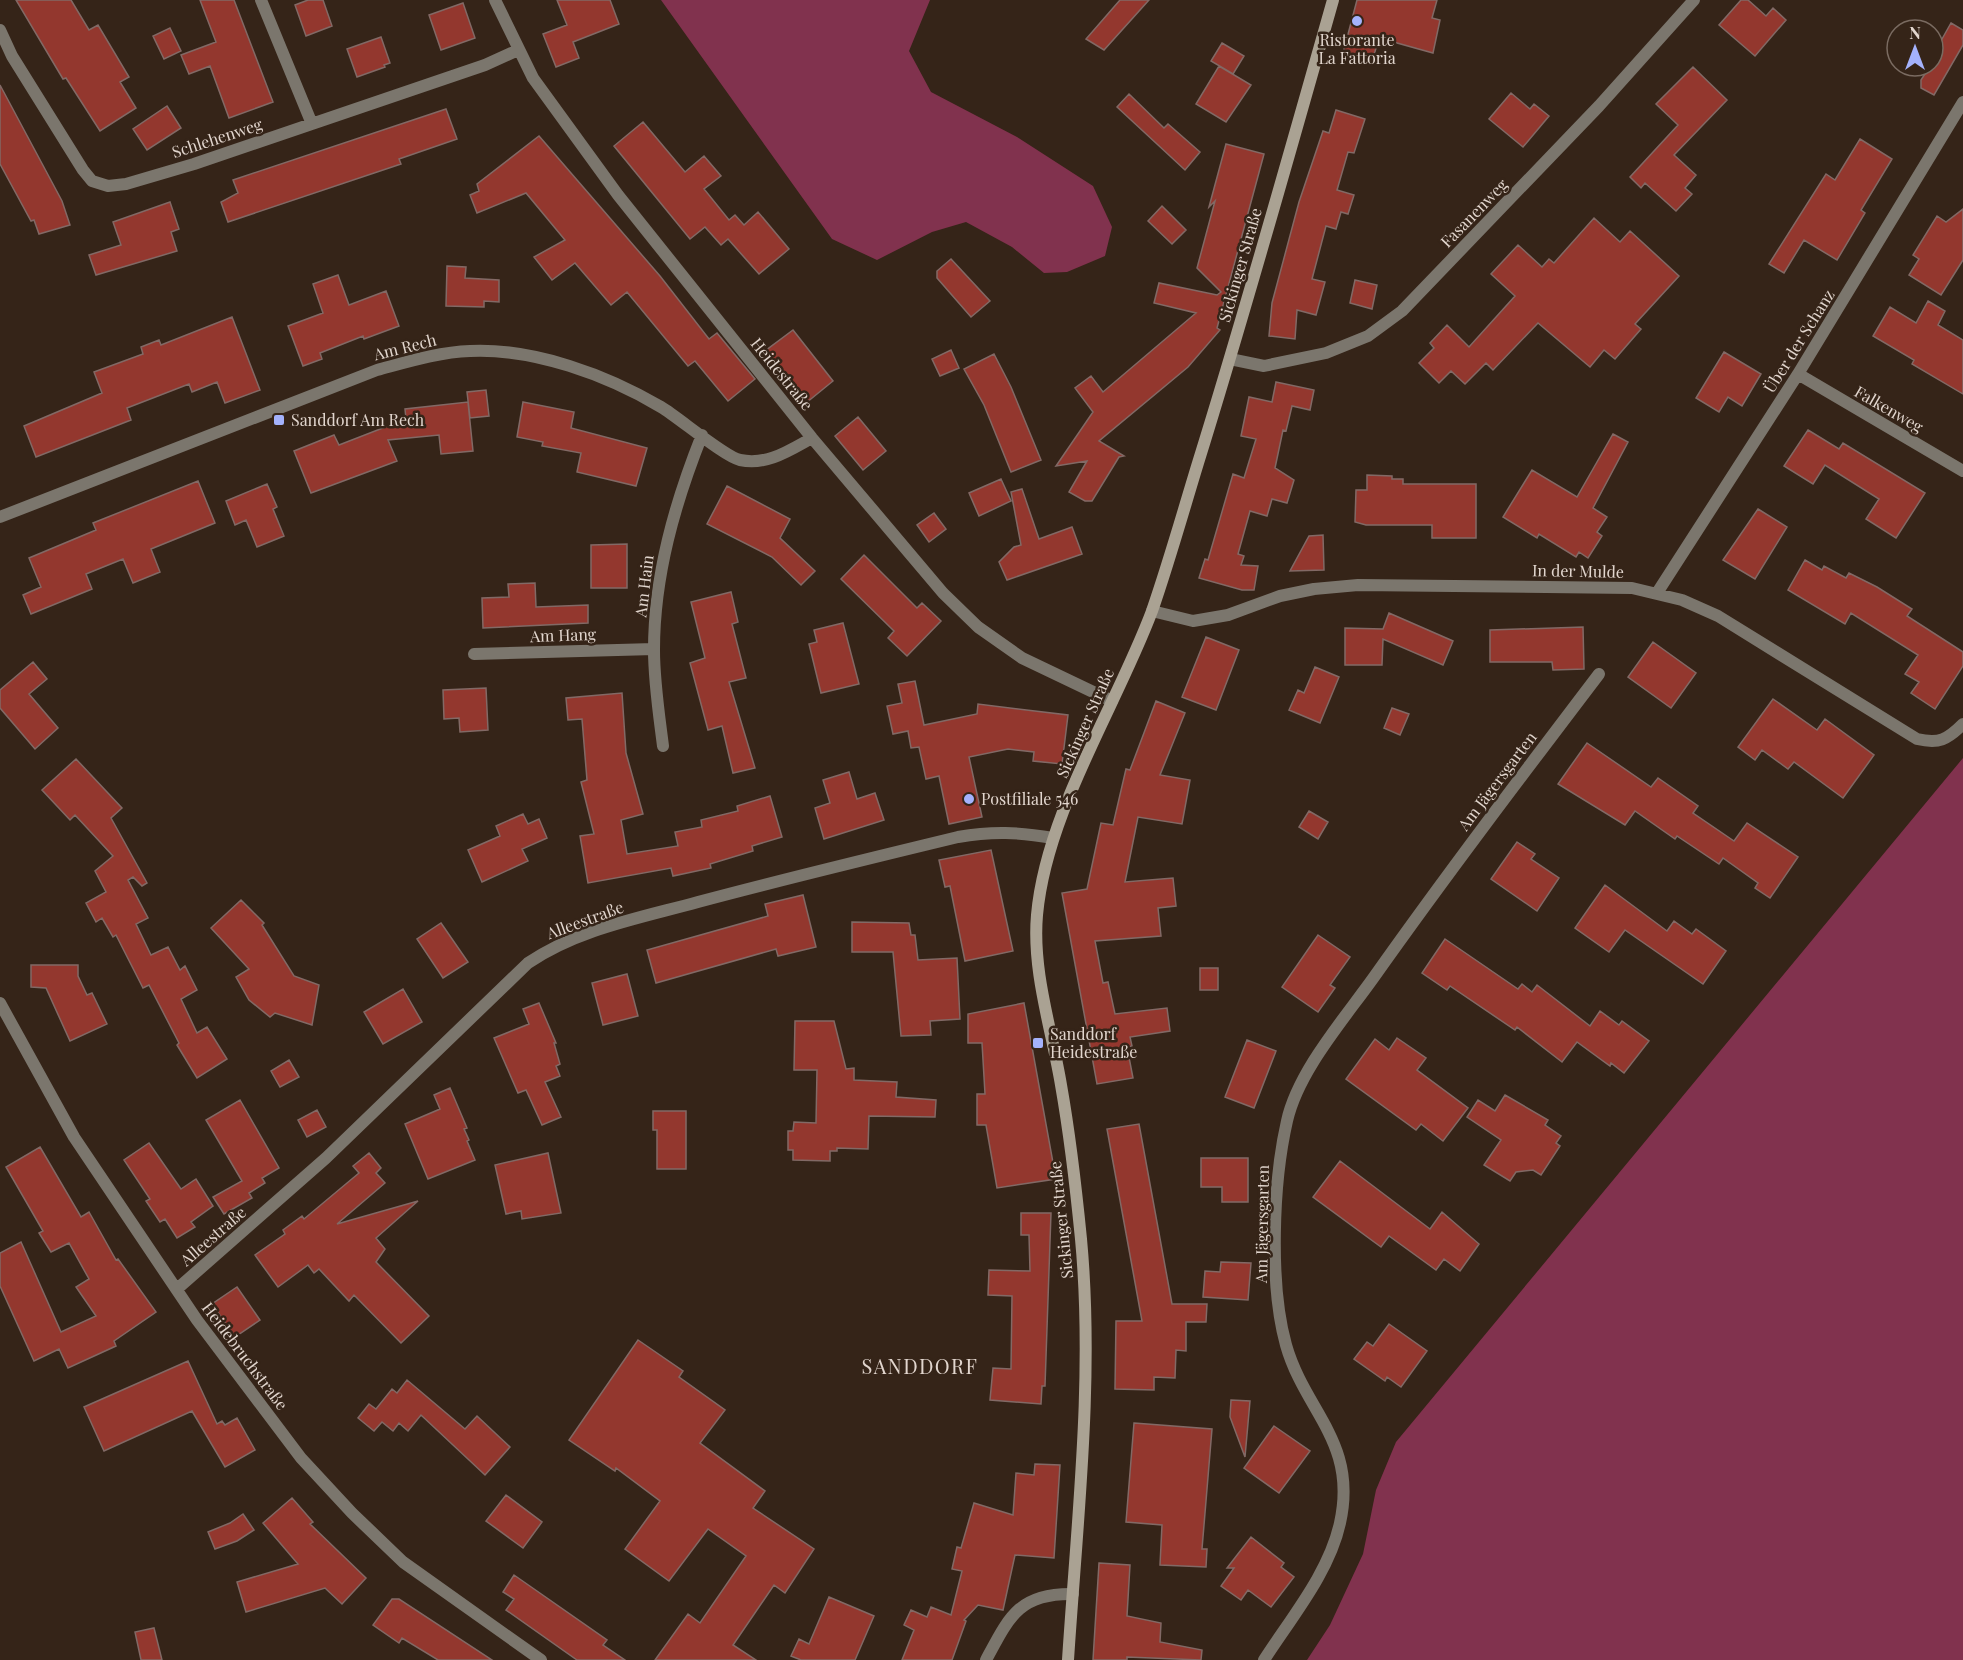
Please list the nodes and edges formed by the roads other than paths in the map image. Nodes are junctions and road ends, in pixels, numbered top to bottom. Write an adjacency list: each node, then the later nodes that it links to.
1 (261, 0): 8 (street)
2 (495, 0): 6 (street, Heidestraße)
3 (1333, 0): 9 (street, Sickinger Straße)
4 (1694, 0): 9 (street, Fasanenweg)
5 (0, 30): 8 (street, Schlehenweg)
6 (518, 50): 8 (street, Schlehenweg); 12 (street, Heidestraße)
7 (1963, 102): 10 (street, Über der Schanz)
8 (312, 124)
9 (1230, 359): 16 (street, Sickinger Straße)
10 (1798, 374): 13 (street, Falkenweg); 15 (street, Über der Schanz)
11 (702, 435): 12 (street, Am Rech); 14 (street, Am Rech); 17 (street, Am Hain)
12 (812, 438): 20 (street, Heidestraße)
13 (1963, 471)
14 (0, 517)
15 (1657, 593): 16 (street, In der Mulde); 21 (street, In der Mulde)
16 (1152, 610): 20 (street, Sickinger Straße)
17 (654, 649): 18 (street, Am Hang); 22 (street, Am Hain)
18 (474, 654)
19 (1599, 674): 30 (street, Am Jägersgarten)
20 (1112, 701): 23 (street, Sickinger Straße)
21 (1963, 724)
22 (663, 746)
23 (1053, 838): 25 (street, Alleestraße); 26 (street, Sickinger Straße)
24 (0, 1003): 25 (street, Heidebruchstraße)
25 (177, 1289): 27 (street, Heidebruchstraße)
26 (1073, 1594): 28 (street); 29 (street, Sickinger Straße)
27 (542, 1660)
28 (986, 1660)
29 (1068, 1660)
30 (1264, 1660)

